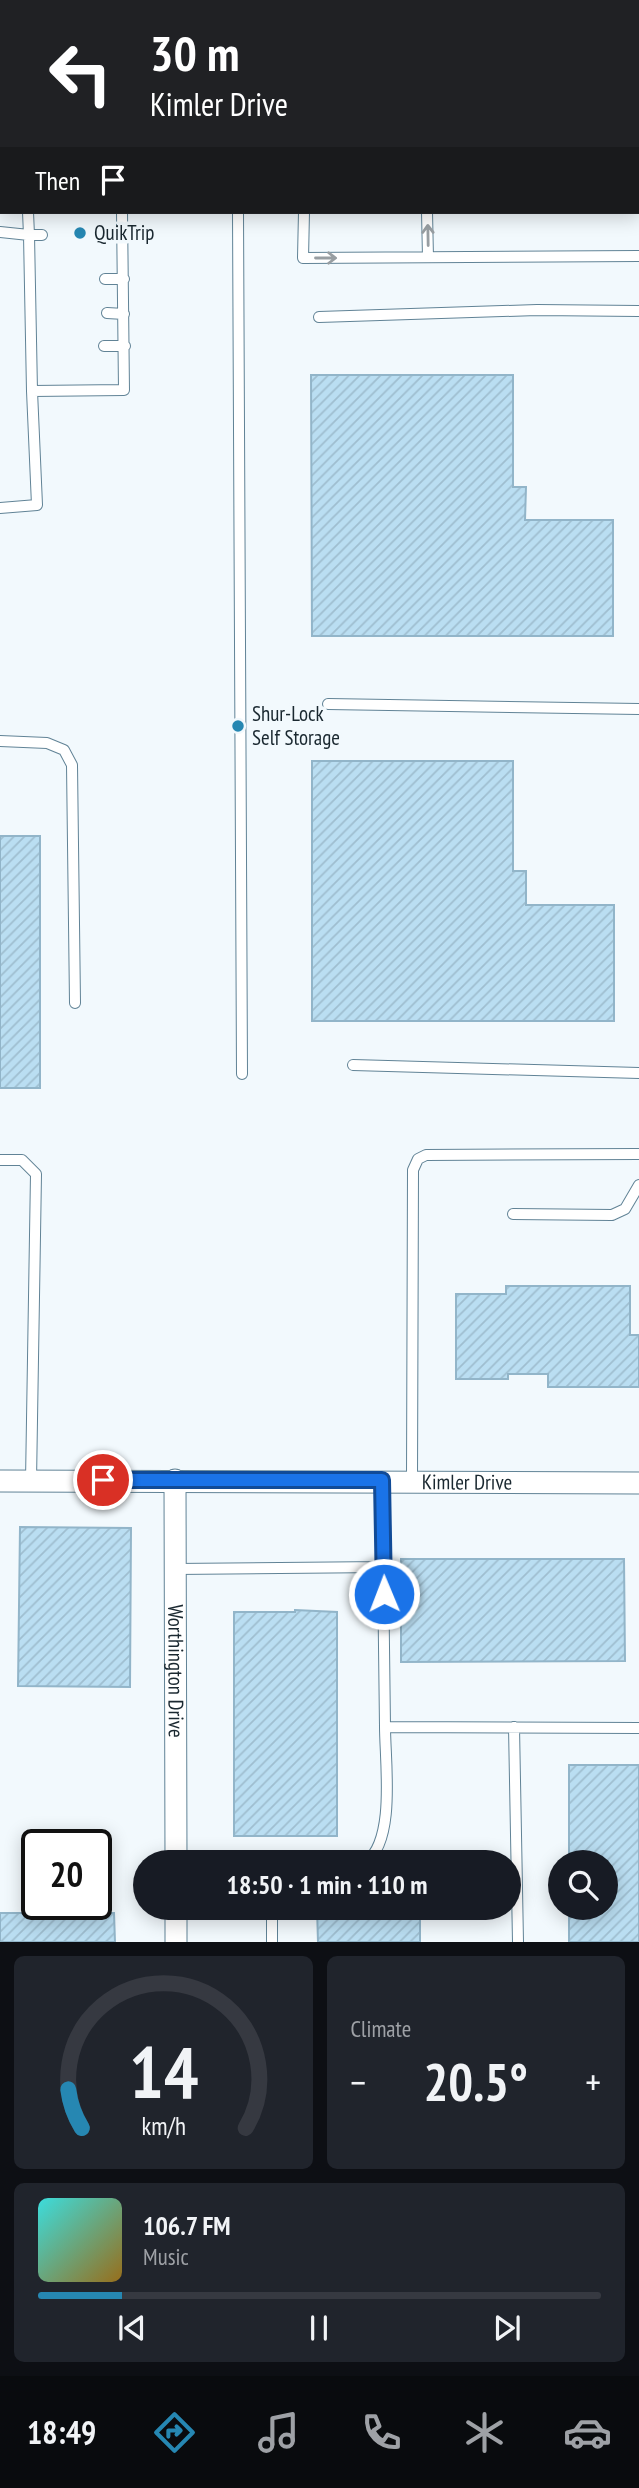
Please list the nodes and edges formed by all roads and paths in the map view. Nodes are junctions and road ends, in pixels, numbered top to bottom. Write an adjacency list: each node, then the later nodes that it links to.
1 (28, 214): 7 (lane)
2 (122, 214): 10 (lane)
3 (238, 214): 30 (lane)
4 (304, 214): 12 (lane, one-way to 12)
5 (428, 214): 12 (lane, one-way to 5)
6 (0, 233): 7 (lane)
7 (29, 235): 8 (lane); 16 (lane)
8 (42, 235)
9 (103, 235): 10 (lane)
10 (122, 235): 14 (lane)
11 (639, 256): 12 (lane)
12 (428, 257)
13 (104, 279): 14 (lane)
14 (124, 279): 19 (lane)
15 (639, 312): 20 (lane)
16 (31, 313): 17 (lane); 23 (lane)
17 (43, 313)
18 (107, 313): 19 (lane)
19 (124, 314): 22 (lane)
20 (319, 317)
21 (104, 346): 22 (lane)
22 (125, 346): 23 (lane)
23 (32, 391): 24 (lane)
24 (0, 508)
25 (328, 704): 26 (lane)
26 (639, 709)
27 (0, 741): 28 (lane)
28 (75, 1003)
29 (353, 1065): 31 (lane)
30 (242, 1073)
31 (639, 1073)
32 (639, 1154): 40 (lane)
33 (0, 1160): 39 (lane)
34 (639, 1185): 35 (lane)
35 (513, 1214)
36 (175, 1480): 37 (street, Kimler Drive); 39 (street, Kimler Drive); 43 (street, Worthington Drive)
37 (382, 1480): 40 (street, Kimler Drive); 42 (lane)
38 (0, 1481): 39 (street, Kimler Drive)
39 (31, 1481)
40 (412, 1481): 41 (street, Kimler Drive)
41 (639, 1483)
42 (383, 1567): 43 (lane); 44 (lane)
43 (175, 1569): 47 (street, Worthington Drive)
44 (385, 1727): 45 (lane); 48 (lane)
45 (514, 1727): 46 (lane); 53 (lane)
46 (639, 1728)
47 (176, 1850)
48 (376, 1850)
49 (176, 1920): 51 (street)
50 (272, 1920): 52 (lane)
51 (176, 1942)
52 (272, 1942)
53 (518, 1942)

